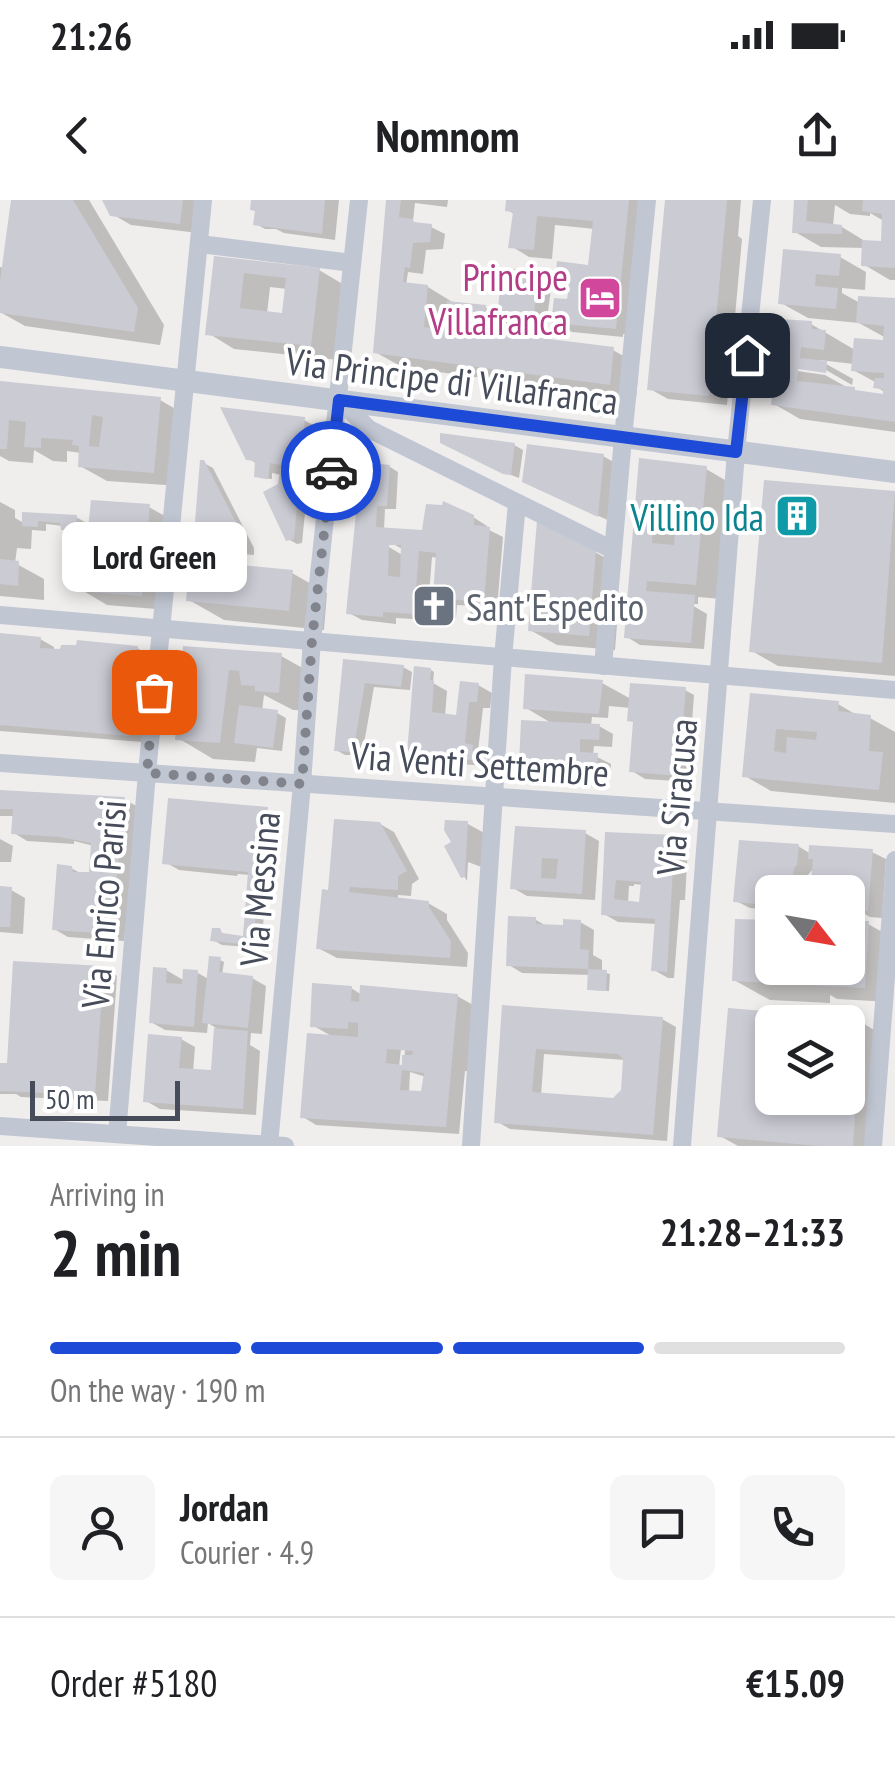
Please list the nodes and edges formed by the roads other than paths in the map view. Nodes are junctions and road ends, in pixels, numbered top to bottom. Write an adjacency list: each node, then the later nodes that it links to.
1 (204, 200): 5 (street, Via Enrico Parisi)
2 (359, 200): 6 (street, Via Messina)
3 (647, 200): 10 (street)
4 (762, 200): 11 (street, Via Siracusa)
5 (200, 244): 6 (street); 8 (street, Via Enrico Parisi)
6 (352, 262): 9 (street, Via Messina)
7 (0, 357): 8 (street, Via Principe di Villafranca)
8 (186, 382): 9 (street, Via Principe di Villafranca); 16 (street, Via Enrico Parisi)
9 (339, 400): 10 (street, Via Principe di Villafranca); 13 (street); 17 (street, Via Messina)
10 (623, 438): 11 (street, Via Principe di Villafranca); 14 (street)
11 (736, 452): 12 (street, Via Principe di Villafranca); 20 (street, Via Siracusa)
12 (895, 472)
13 (517, 503): 14 (street); 18 (street)
14 (613, 550): 19 (street)
15 (0, 615): 16 (street)
16 (160, 627): 17 (street); 23 (street, Via Enrico Parisi)
17 (312, 640): 18 (street); 24 (street, Via Messina)
18 (503, 658): 19 (street); 25 (street)
19 (603, 666): 20 (street)
20 (718, 675): 21 (street); 26 (street, Via Siracusa)
21 (895, 690)
22 (0, 763): 23 (street, Via Venti Settembre)
23 (147, 773): 24 (street, Via Venti Settembre); 30 (street, Via Enrico Parisi)
24 (302, 784): 25 (street, Via Venti Settembre); 31 (street, Via Messina)
25 (496, 797): 26 (street, Via Venti Settembre); 33 (street)
26 (707, 811): 27 (street, Via Venti Settembre); 34 (street, Via Siracusa)
27 (895, 824)
28 (895, 860): 35 (street)
29 (0, 1126): 30 (street)
30 (117, 1134): 31 (street)
31 (268, 1145): 32 (street)
32 (285, 1146)
33 (472, 1146)
34 (682, 1146)
35 (873, 1146)

